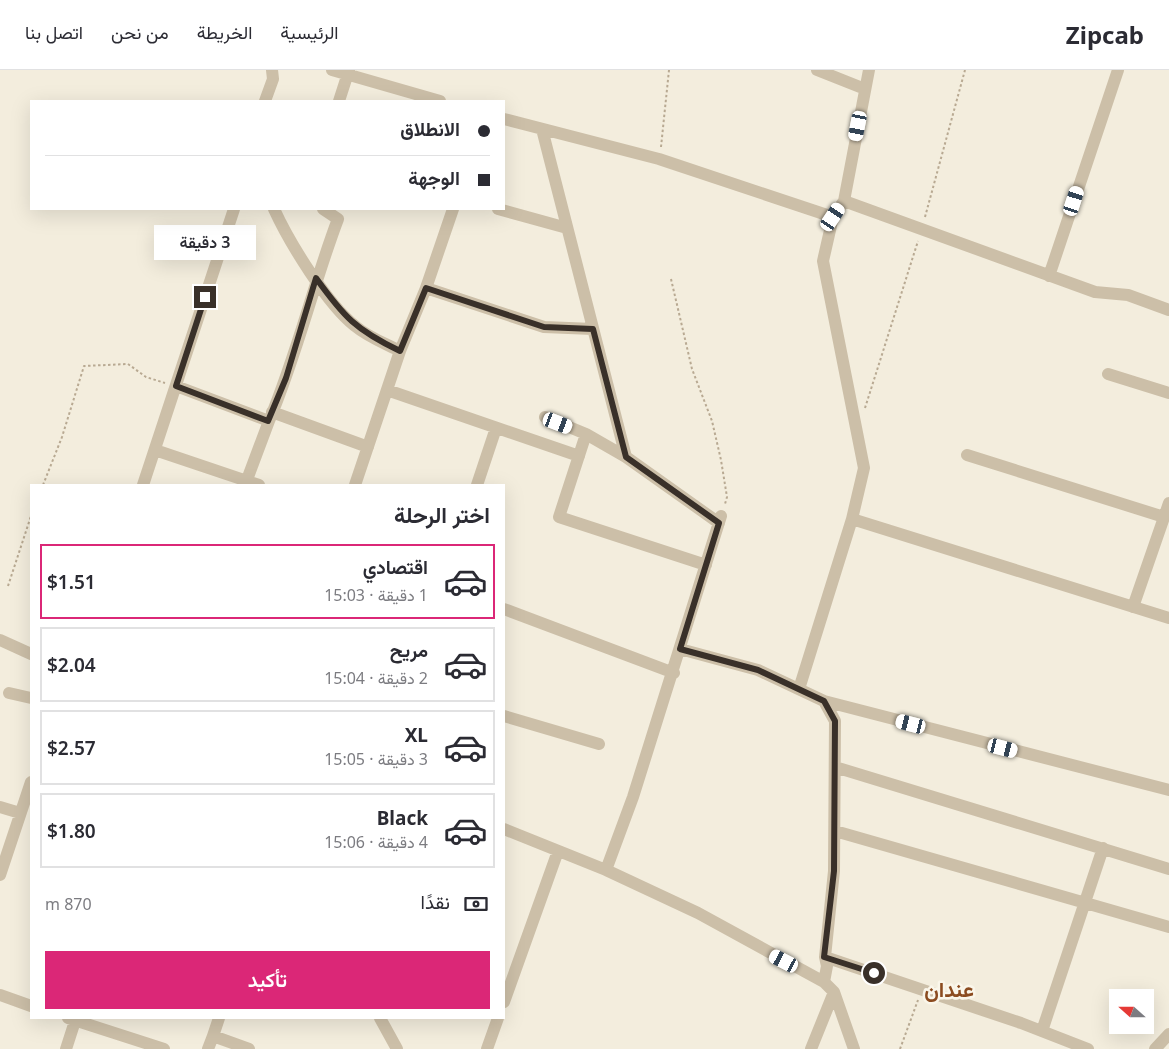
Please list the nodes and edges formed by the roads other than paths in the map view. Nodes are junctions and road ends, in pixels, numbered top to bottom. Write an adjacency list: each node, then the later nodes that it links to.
1 (272, 70): 8 (street)
2 (332, 70): 6 (street)
3 (817, 70): 7 (street)
4 (1118, 70): 21 (street)
5 (868, 71): 7 (street)
6 (349, 72): 9 (street); 10 (street)
7 (865, 89): 13 (street)
8 (265, 100)
9 (339, 100)
10 (437, 100)
11 (505, 119): 12 (street)
12 (542, 129): 19 (street); 20 (street)
13 (844, 201): 19 (street); 21 (street)
14 (234, 210): 28 (street)
15 (275, 210): 22 (street)
16 (325, 210): 22 (street)
17 (453, 210): 23 (street)
18 (502, 210): 20 (street)
19 (833, 217): 46 (street)
20 (567, 228): 25 (street)
21 (1049, 276): 24 (street)
22 (316, 278): 26 (street); 31 (street)
23 (426, 288): 25 (street); 26 (street)
24 (1169, 310)
25 (593, 329): 39 (street)
26 (400, 351): 29 (street)
27 (1108, 374): 30 (street)
28 (176, 386): 31 (street); 36 (street)
29 (386, 390): 33 (street); 35 (street)
30 (1169, 393)
31 (270, 416): 35 (street); 40 (street)
32 (545, 418): 34 (street)
33 (496, 428): 38 (street); 43 (street)
34 (586, 434): 38 (street); 39 (street)
35 (368, 447): 42 (street)
36 (155, 450): 40 (street); 41 (street)
37 (967, 454): 45 (street)
38 (578, 456): 47 (street)
39 (626, 457): 47 (street)
40 (246, 483)
41 (143, 484)
42 (355, 484)
43 (478, 484)
44 (1169, 503): 45 (street)
45 (1164, 517): 48 (street)
46 (852, 519): 48 (street); 55 (street)
47 (706, 565): 52 (street)
48 (1133, 607): 50 (street)
49 (505, 609): 54 (street)
50 (1169, 618)
51 (0, 640): 53 (street)
52 (680, 649): 54 (street); 55 (street)
53 (30, 654)
54 (674, 673): 71 (street)
55 (799, 689): 58 (street)
56 (9, 692): 57 (street)
57 (30, 698)
58 (824, 701): 61 (street); 63 (street)
59 (505, 716): 60 (street)
60 (599, 744)
61 (835, 767): 67 (street); 68 (street)
62 (30, 785): 65 (street)
63 (1169, 790)
64 (0, 807): 65 (street)
65 (20, 813): 72 (street)
66 (505, 829): 69 (street)
67 (835, 831): 73 (street); 75 (street)
68 (1103, 848): 70 (street); 73 (street)
69 (558, 851): 71 (street); 79 (street)
70 (1169, 869)
71 (606, 870): 76 (street)
72 (0, 875)
73 (1084, 903): 74 (street); 86 (street)
74 (1169, 927)
75 (824, 957): 76 (street); 86 (street)
76 (824, 982): 77 (street)
77 (834, 992): 95 (street); 96 (street)
78 (0, 996): 80 (street)
79 (505, 999)
80 (30, 1006)
81 (73, 1019): 89 (street)
82 (76, 1019): 90 (street)
83 (218, 1019): 88 (street)
84 (381, 1019): 93 (street)
85 (498, 1019): 94 (street)
86 (1042, 1031): 97 (street)
87 (1169, 1034): 98 (street)
88 (213, 1036): 91 (street); 92 (street)
89 (66, 1049)
90 (164, 1049)
91 (208, 1049)
92 (249, 1049)
93 (396, 1049)
94 (487, 1049)
95 (810, 1049)
96 (854, 1049)
97 (1088, 1049)
98 (1155, 1049)

